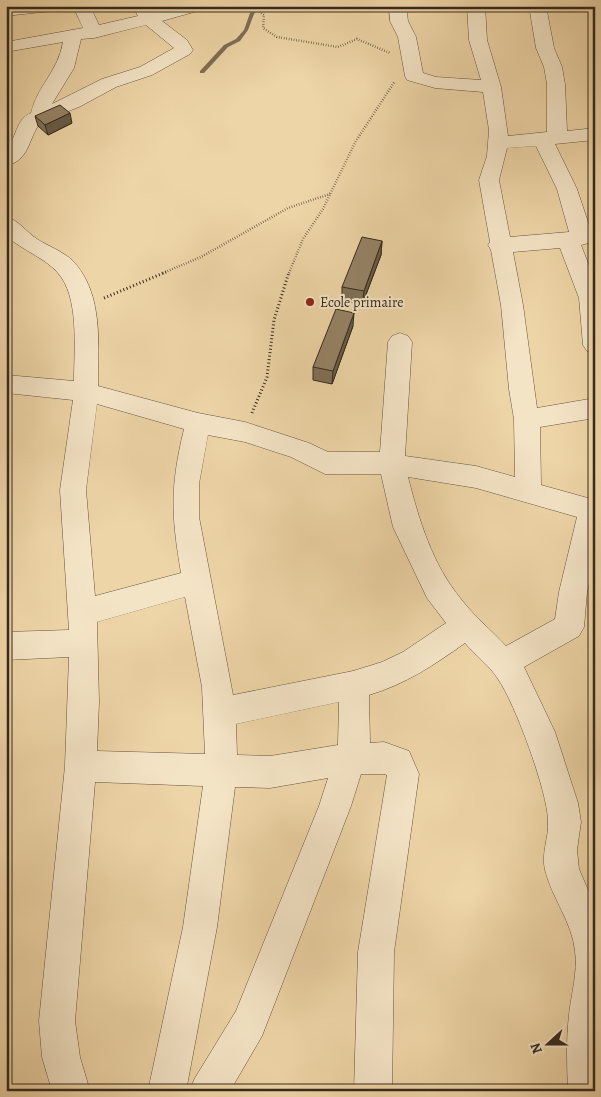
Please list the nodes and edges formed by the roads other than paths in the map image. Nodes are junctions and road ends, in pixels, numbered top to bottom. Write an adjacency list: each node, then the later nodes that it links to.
1 (51, 6): 7 (street)
2 (81, 6): 9 (street)
3 (195, 6): 8 (street)
4 (396, 6): 12 (street)
5 (476, 6): 12 (street)
6 (537, 6): 15 (street)
7 (6, 12)
8 (145, 13): 9 (street); 13 (street)
9 (94, 32): 10 (street)
10 (73, 36): 11 (street); 13 (street)
11 (6, 47)
12 (492, 87): 16 (street)
13 (40, 115): 17 (street)
14 (595, 134): 15 (street)
15 (550, 137): 16 (street); 19 (street)
16 (498, 143): 20 (street)
17 (6, 160)
18 (6, 224): 24 (street)
19 (582, 238): 20 (street); 22 (street)
20 (499, 245): 26 (street)
21 (400, 342): 28 (street)
22 (595, 345)
23 (8, 388): 24 (street)
24 (86, 392): 27 (street); 32 (street)
25 (595, 408): 26 (street)
26 (527, 419): 29 (street)
27 (198, 423): 28 (street); 31 (street)
28 (392, 464): 29 (street); 33 (street)
29 (528, 492): 30 (street)
30 (593, 510): 36 (street)
31 (196, 581): 32 (street); 38 (street)
32 (82, 613): 34 (street)
33 (466, 625): 36 (street); 37 (street)
34 (83, 643): 35 (street); 40 (street)
35 (6, 646)
36 (504, 662): 46 (street)
37 (353, 685): 38 (street); 39 (street)
38 (220, 712): 41 (street)
39 (349, 759): 41 (street); 44 (street); 45 (street)
40 (81, 766): 41 (street); 42 (street)
41 (222, 769): 43 (street)
42 (71, 1091)
43 (167, 1091)
44 (208, 1091)
45 (373, 1091)
46 (586, 1091)

